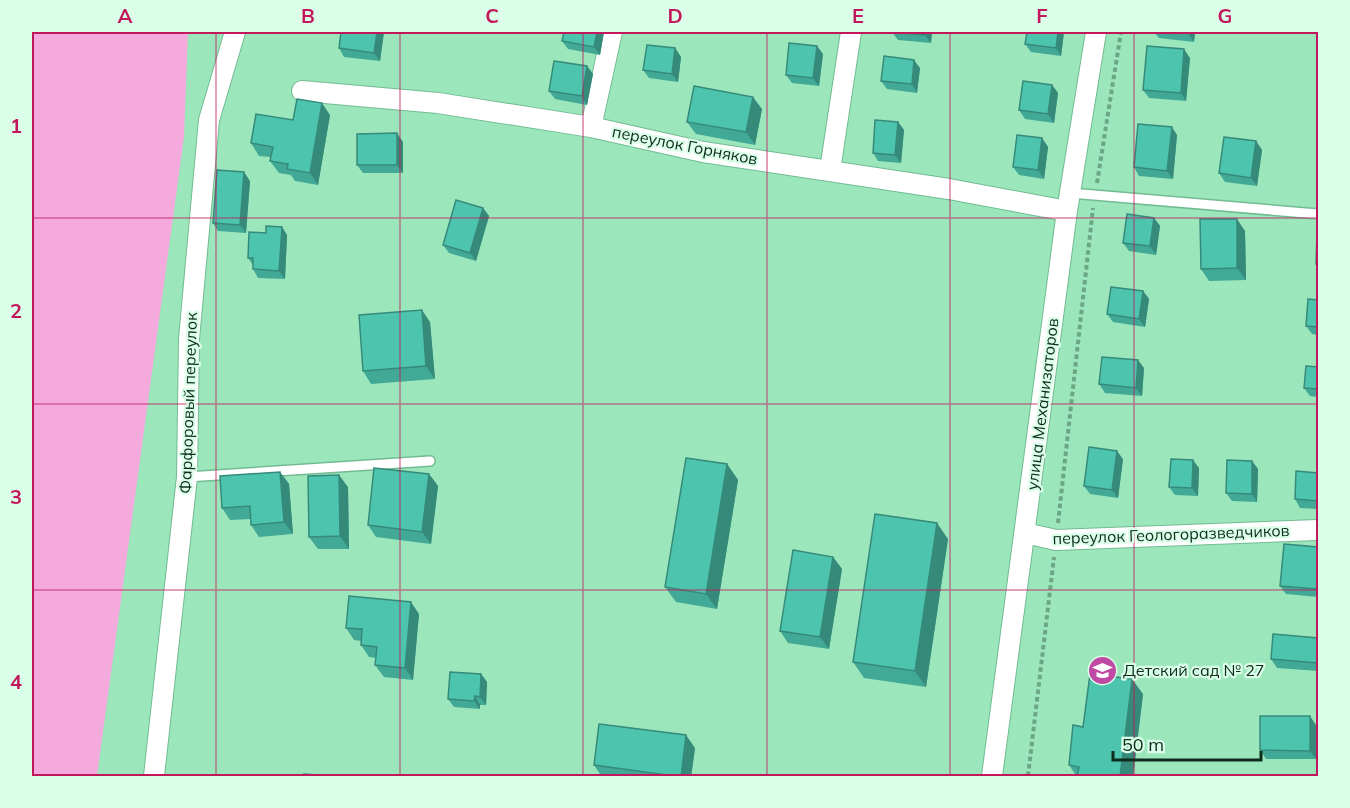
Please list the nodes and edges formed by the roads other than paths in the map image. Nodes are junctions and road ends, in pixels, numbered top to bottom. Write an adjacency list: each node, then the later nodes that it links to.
1 (235, 32): 11 (street, Фарфоровый переулок)
2 (612, 32): 6 (street)
3 (851, 32): 7 (street)
4 (1096, 32): 8 (street, улица Механизаторов)
5 (303, 91): 6 (street, переулок Горняков)
6 (591, 127): 7 (street, переулок Горняков)
7 (830, 170): 8 (street, переулок Горняков)
8 (1068, 202): 9 (lane); 13 (street, улица Механизаторов)
9 (1318, 214)
10 (430, 461): 11 (lane)
11 (187, 477): 14 (street, Фарфоровый переулок)
12 (1318, 530): 13 (street, переулок Геологоразведчиков)
13 (1024, 534): 15 (street, улица Механизаторов)
14 (154, 777)
15 (992, 777)

